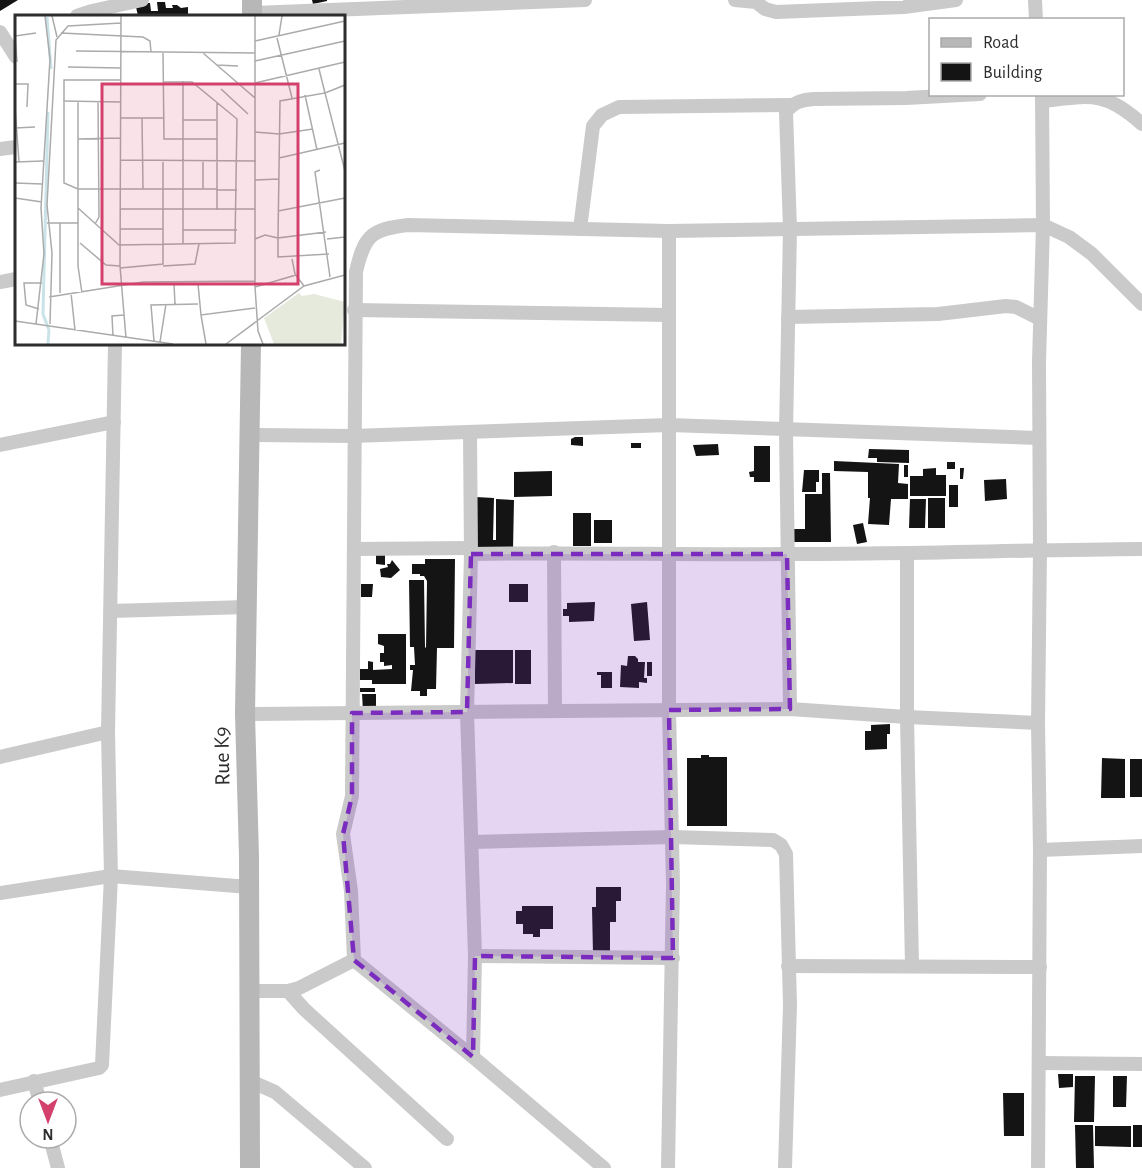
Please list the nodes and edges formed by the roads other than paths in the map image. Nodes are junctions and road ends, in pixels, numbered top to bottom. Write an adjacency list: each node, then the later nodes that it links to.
1 (142, 0): 7 (street)
2 (585, 0): 6 (street)
3 (735, 0): 4 (street)
4 (956, 0)
5 (1035, 0): 8 (street)
6 (252, 10)
7 (80, 15)
8 (1036, 18)
9 (0, 32): 10 (street)
10 (15, 50)
11 (943, 96): 13 (street)
12 (1042, 98): 14 (street); 17 (street)
13 (792, 105): 18 (street); 19 (street)
14 (1142, 124)
15 (15, 147): 16 (street)
16 (0, 149)
17 (1043, 225): 19 (street); 23 (street); 27 (street)
18 (580, 229): 20 (street); 24 (street)
19 (790, 229): 20 (street); 26 (street)
20 (669, 231): 25 (street)
21 (15, 279): 22 (street)
22 (0, 282)
23 (1142, 304)
24 (354, 310): 25 (street); 35 (street)
25 (669, 315): 31 (street)
26 (788, 317): 27 (street); 32 (street)
27 (1040, 320): 36 (street)
28 (115, 345): 30 (street)
29 (251, 345): 34 (street, Rue K9)
30 (114, 422): 37 (street); 47 (street)
31 (669, 425): 32 (street); 33 (street); 45 (street)
32 (786, 430): 36 (street); 44 (street)
33 (470, 432): 35 (street); 41 (street)
34 (250, 435): 35 (street); 46 (street, Rue K9)
35 (353, 436): 38 (street)
36 (1040, 438): 40 (street)
37 (0, 445)
38 (354, 549): 41 (street); 52 (street)
39 (1142, 549): 40 (street)
40 (1040, 550): 43 (street); 55 (street)
41 (471, 551): 42 (street); 51 (street)
42 (554, 552): 45 (street); 50 (street)
43 (907, 553): 44 (street); 54 (street)
44 (787, 554): 45 (street); 48 (street)
45 (669, 555): 49 (street)
46 (248, 607): 47 (street); 53 (street, Rue K9)
47 (111, 610): 56 (street)
48 (790, 709): 49 (street); 54 (street)
49 (669, 710): 50 (street); 58 (street)
50 (555, 711): 51 (street)
51 (467, 712): 52 (street); 59 (street)
52 (352, 713): 53 (street); 67 (street)
53 (245, 714): 63 (street, Rue K9)
54 (907, 717): 55 (street); 69 (street)
55 (1038, 723): 61 (street)
56 (108, 732): 57 (street); 62 (street)
57 (0, 757)
58 (672, 837): 59 (street); 66 (street); 68 (street)
59 (472, 842): 65 (street)
60 (1142, 846): 61 (street)
61 (1040, 850): 70 (street)
62 (111, 876): 63 (street); 64 (street); 76 (street)
63 (249, 886): 71 (street, Rue K9)
64 (0, 893)
65 (475, 956): 66 (street); 73 (street)
66 (673, 958): 86 (street)
67 (354, 960): 72 (street); 73 (street)
68 (789, 966): 69 (street); 87 (street)
69 (912, 966): 70 (street)
70 (1040, 966): 74 (street)
71 (250, 991): 72 (street); 77 (street, Rue K9)
72 (288, 991): 80 (street)
73 (473, 1057): 85 (street)
74 (1039, 1063): 75 (street); 88 (street)
75 (1142, 1064)
76 (34, 1081): 78 (street); 79 (street)
77 (250, 1082): 83 (street, Rue K9); 84 (street)
78 (0, 1090)
79 (37, 1090)
80 (447, 1139)
81 (53, 1150): 82 (street)
82 (58, 1168)
83 (250, 1168)
84 (364, 1168)
85 (604, 1168)
86 (668, 1168)
87 (785, 1168)
88 (1038, 1168)

